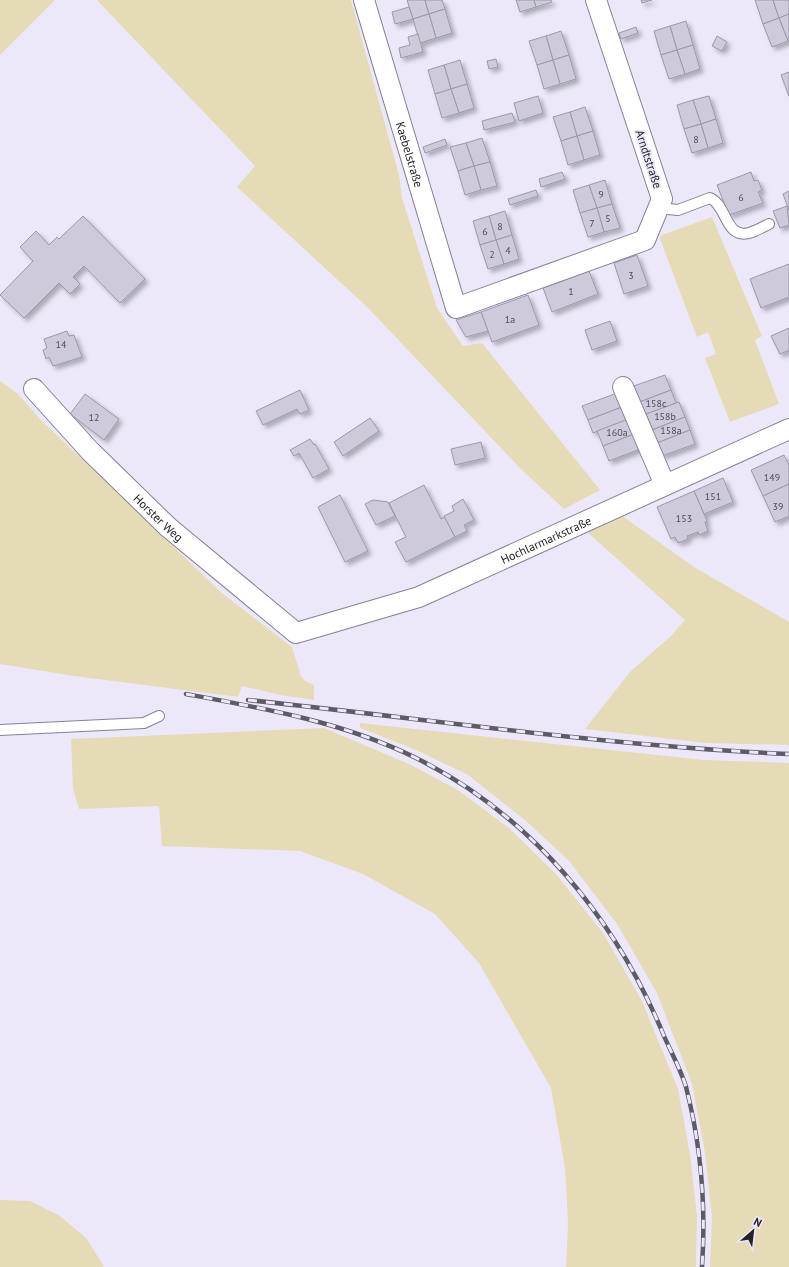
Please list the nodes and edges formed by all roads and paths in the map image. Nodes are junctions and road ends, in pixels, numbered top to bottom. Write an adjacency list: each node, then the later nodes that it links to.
1 (364, 0): 5 (street, Kaebelstraße)
2 (596, 0): 3 (street, Arndtstraße)
3 (658, 208): 4 (lane); 5 (street, Arndtstraße)
4 (769, 224)
5 (456, 308)
6 (623, 387): 9 (street)
7 (34, 389): 10 (street, Horster Weg)
8 (789, 429): 9 (street, Hochlarmarkstraße)
9 (665, 485): 10 (street, Hochlarmarkstraße)
10 (296, 633)
11 (159, 716): 12 (lane)
12 (0, 730)

